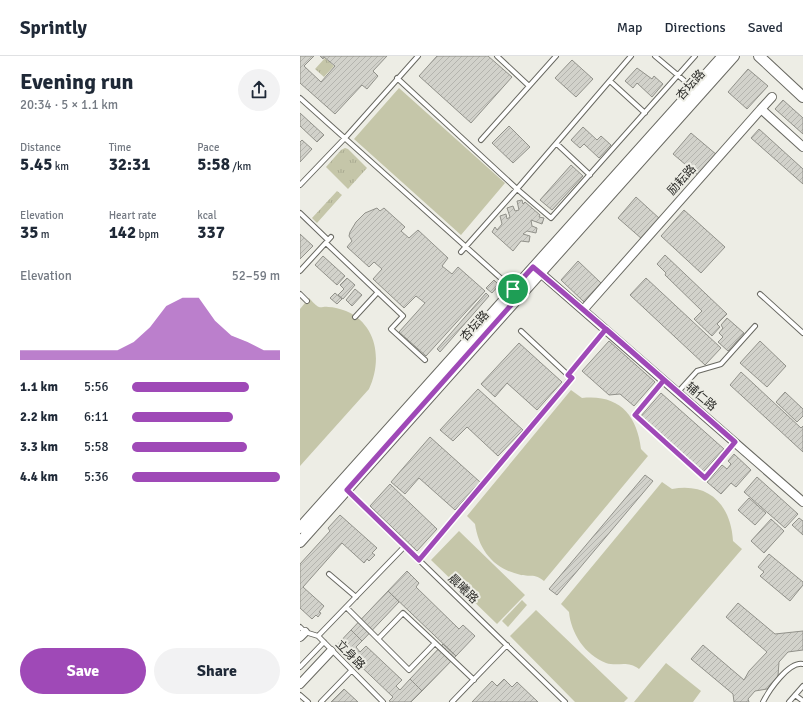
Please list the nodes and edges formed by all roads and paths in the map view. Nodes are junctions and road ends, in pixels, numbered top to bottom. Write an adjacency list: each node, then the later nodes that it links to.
1 (418, 56): 11 (lane)
2 (497, 56): 13 (lane)
3 (556, 56): 13 (lane)
4 (631, 56): 12 (lane)
5 (655, 56): 10 (lane)
6 (695, 56): 10 (lane)
7 (723, 56): 14 (street, 杏坛路)
8 (734, 56): 14 (street, 杏坛路)
9 (759, 56): 16 (street)
10 (678, 75): 14 (lane); 19 (lane)
11 (397, 78): 20 (lane); 26 (lane)
12 (610, 81): 19 (lane); 22 (lane)
13 (529, 86): 21 (lane)
14 (697, 92): 31 (street, 杏坛路)
15 (772, 97): 18 (street, 励耘路)
16 (803, 97)
17 (300, 98): 20 (lane)
18 (761, 109): 23 (street); 38 (street, 励耘路)
19 (645, 112): 24 (lane)
20 (345, 138): 25 (lane); 29 (lane)
21 (481, 140)
22 (557, 144): 24 (lane); 26 (lane)
23 (803, 147)
24 (590, 175): 26 (lane)
25 (300, 186)
26 (517, 189): 29 (lane)
27 (300, 213): 28 (lane)
28 (328, 240): 32 (lane); 33 (lane)
29 (467, 246): 30 (lane); 34 (lane)
30 (461, 252)
31 (537, 269): 34 (street, 杏坛路); 38 (street, 辅仁路)
32 (300, 271)
33 (378, 292): 39 (lane); 44 (lane)
34 (516, 292): 49 (street, 杏坛路); 51 (street, 杏坛路)
35 (300, 294): 37 (lane)
36 (760, 294): 43 (lane)
37 (307, 301)
38 (584, 309): 41 (street, 辅仁路)
39 (356, 317)
40 (755, 326): 47 (lane)
41 (606, 329): 45 (lane); 46 (street, 辅仁路)
42 (521, 331): 45 (lane)
43 (803, 333)
44 (425, 360)
45 (568, 375): 54 (lane)
46 (664, 380): 47 (street, 辅仁路); 48 (lane)
47 (678, 392): 48 (street, 辅仁路)
48 (735, 442): 50 (street, 辅仁路)
49 (347, 490): 52 (street, 杏坛路); 53 (lane, 晨曦路)
50 (803, 502)
51 (300, 528)
52 (300, 542)
53 (405, 546): 54 (lane, 晨曦路); 56 (lane)
54 (419, 560): 63 (lane, 晨曦路)
55 (330, 574): 56 (lane)
56 (356, 597): 57 (lane)
57 (346, 607): 59 (lane); 60 (lane)
58 (302, 632): 59 (lane, 立身路)
59 (318, 636): 61 (lane, 立身路)
60 (378, 639): 62 (lane); 62 (lane)
61 (324, 642): 64 (lane, 立身路); 66 (lane)
62 (435, 644): 68 (lane)
63 (507, 645): 68 (lane); 78 (lane, 晨曦路)
64 (331, 651): 67 (lane, 立身路); 69 (street)
65 (803, 664): 79 (lane)
66 (300, 667)
67 (351, 671): 75 (lane); 76 (lane, 立身路)
68 (474, 680): 77 (lane)
69 (300, 684)
70 (803, 686): 72 (lane)
71 (300, 695): 74 (lane)
72 (795, 695): 73 (lane); 80 (lane)
73 (803, 701)
74 (308, 702)
75 (321, 702)
76 (383, 702)
77 (452, 702)
78 (565, 702)
79 (763, 702)
80 (789, 702)

